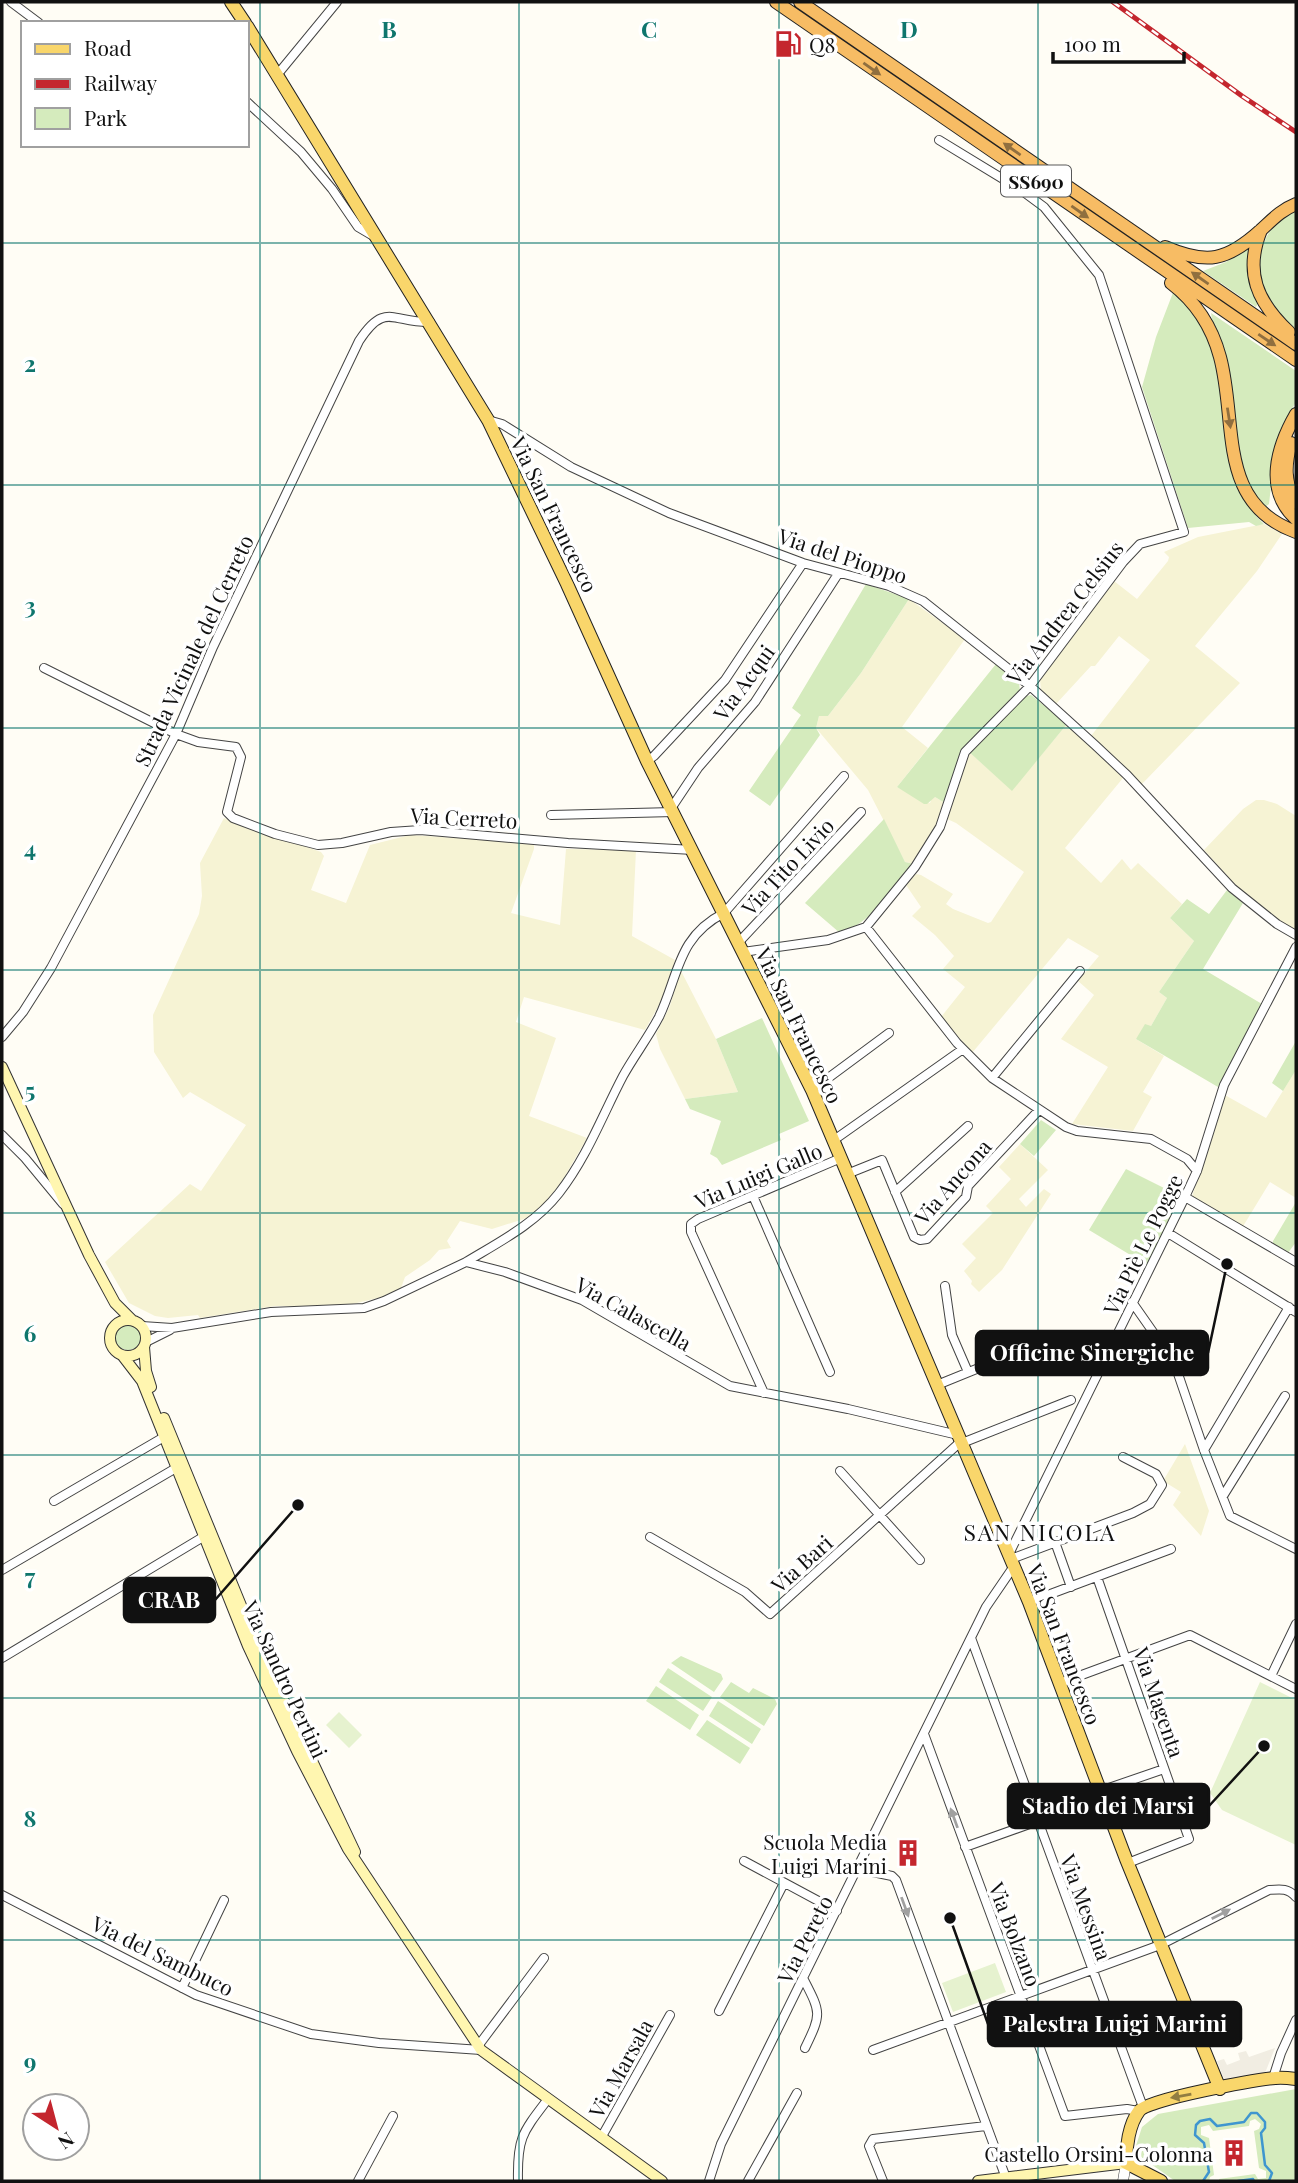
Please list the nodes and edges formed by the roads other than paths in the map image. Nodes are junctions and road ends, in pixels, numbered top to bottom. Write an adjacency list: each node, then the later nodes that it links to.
1 (11, 2): 6 (street)
2 (337, 2): 9 (street)
3 (776, 2): 16 (highway, SS690, one-way to 16)
4 (800, 2): 14 (highway, SS690, one-way to 4)
5 (234, 3): 7 (main road, Via San Francesco)
6 (36, 21)
7 (244, 21)
8 (248, 27): 9 (main road, Via San Francesco)
9 (277, 75): 15 (main road, Via San Francesco)
10 (248, 104): 15 (street)
11 (939, 140): 30 (street, Via Andrea Celsius)
12 (1296, 204): 13 (highway)
13 (1261, 230): 14 (highway); 18 (highway)
14 (1139, 236): 19 (highway, SS690, one-way to 14)
15 (375, 237): 17 (main road, Via San Francesco)
16 (1123, 242): 20 (highway, SS690, one-way to 20); 26 (highway, one-way to 26)
17 (430, 322): 22 (main road, Via San Francesco); 31 (street, Strada Vicinale del Cerreto)
18 (1296, 338)
19 (1296, 344)
20 (1296, 360)
21 (1296, 414): 25 (highway)
22 (488, 420): 27 (street, Via del Pioppo); 32 (main road, Via San Francesco)
23 (1296, 431): 24 (highway)
24 (1296, 503)
25 (1296, 519)
26 (1296, 532)
27 (803, 564): 28 (street, Via del Pioppo); 32 (street)
28 (838, 573): 30 (street, Via del Pioppo); 34 (street, Via Acqui)
29 (44, 668): 31 (street, Via Cerreto)
30 (1030, 686): 39 (street, Via Andrea Celsius); 40 (street, Via del Pioppo)
31 (176, 734): 37 (street, Via Cerreto); 45 (street, Strada Vicinale del Cerreto)
32 (647, 761): 34 (main road, Via San Francesco)
33 (844, 776): 38 (street)
34 (673, 810): 36 (street); 37 (main road, Via San Francesco)
35 (861, 812): 42 (street, Via Tito Livio)
36 (551, 815)
37 (693, 850): 38 (main road, Via San Francesco)
38 (724, 913): 42 (main road, Via San Francesco); 63 (street)
39 (866, 928): 42 (street); 46 (street)
40 (1296, 934)
41 (1296, 947): 55 (street, Via Piè Le Pogge)
42 (741, 948): 49 (main road, Via San Francesco)
43 (1080, 971): 48 (street)
44 (888, 1033): 49 (street)
45 (2, 1037)
46 (963, 1049): 48 (street); 53 (street)
47 (2, 1067): 60 (main road, Via Sandro Pertini)
48 (992, 1078): 50 (street)
49 (812, 1090): 53 (main road, Via San Francesco)
50 (1039, 1110): 55 (street); 57 (street, Via Ancona)
51 (968, 1126): 57 (street)
52 (2, 1135): 60 (street)
53 (834, 1140): 54 (main road, Via San Francesco)
54 (841, 1158): 56 (main road, Via San Francesco); 58 (street, Via Luigi Gallo)
55 (1197, 1171): 59 (street, Via Piè Le Pogge)
56 (847, 1174): 57 (street, Via Ancona); 77 (main road, Via San Francesco)
57 (895, 1192)
58 (753, 1195): 75 (street); 78 (street, Via Luigi Gallo)
59 (1185, 1197): 61 (street, Via Piè Le Pogge); 62 (street)
60 (67, 1209): 65 (main road, Via Sandro Pertini)
61 (1168, 1233): 66 (street, Via Piè Le Pogge); 67 (street)
62 (1296, 1260)
63 (466, 1262): 71 (street); 78 (street, Via Calascella)
64 (945, 1286): 76 (street)
65 (108, 1292): 68 (main road, Via Sandro Pertini); 70 (main road, Via Sandro Pertini)
66 (1132, 1302): 83 (street); 96 (street, Via Piè Le Pogge)
67 (1292, 1310): 83 (street)
68 (132, 1320): 69 (main road, Via Sandro Pertini); 70 (main road)
69 (142, 1326): 71 (street); 73 (main road, Via Sandro Pertini)
70 (113, 1328): 74 (main road, Via Sandro Pertini)
71 (172, 1328): 73 (street)
72 (1048, 1340): 76 (street)
73 (145, 1344): 74 (main road); 113 (main road, Via Sandro Pertini)
74 (122, 1355): 81 (main road, Via Sandro Pertini)
75 (830, 1372)
76 (968, 1372): 77 (street)
77 (937, 1385): 82 (main road, Via San Francesco)
78 (764, 1393): 82 (street, Via Calascella)
79 (1285, 1396): 87 (street)
80 (1071, 1400): 82 (street, Via Bari)
81 (164, 1437): 85 (main road, Via Sandro Pertini); 88 (street)
82 (960, 1439): 89 (street, Via Bari); 96 (main road, Via San Francesco)
83 (1204, 1450): 87 (street)
84 (1123, 1457): 92 (street)
85 (176, 1468): 90 (main road, Via Sandro Pertini); 97 (street)
86 (839, 1471): 89 (street)
87 (1223, 1496): 94 (street)
88 (54, 1501)
89 (880, 1514): 91 (street, Via Bari); 95 (street)
90 (204, 1537): 103 (street); 113 (main road, Via Sandro Pertini)
91 (650, 1537)
92 (1055, 1542): 96 (street); 99 (street)
93 (1171, 1549): 98 (street)
94 (1296, 1549)
95 (920, 1560)
96 (1012, 1560): 100 (main road, Via San Francesco); 102 (street, Via Pereto)
97 (2, 1570)
98 (1097, 1577): 99 (street); 104 (street, Via Magenta)
99 (1071, 1587): 100 (street)
100 (1029, 1602): 106 (main road, Via San Francesco)
101 (1296, 1623): 105 (street)
102 (971, 1638): 108 (street, Via Pereto); 111 (street, Via Messina)
103 (2, 1658)
104 (1127, 1658): 105 (street); 106 (street); 109 (street, Via Magenta)
105 (1271, 1676): 107 (street)
106 (1060, 1683): 110 (main road, Via San Francesco)
107 (1296, 1689)
108 (924, 1734): 112 (street, Via Bolzano, one-way to 108); 116 (street, Via Pereto)
109 (1164, 1769): 110 (street); 115 (street, Via Magenta)
110 (1100, 1791): 115 (main road, Via San Francesco)
111 (1038, 1821): 112 (street); 124 (street, Via Messina)
112 (964, 1847): 127 (street, Via Bolzano)
113 (358, 1861): 132 (main road, Via Sandro Pertini)
114 (744, 1861): 117 (street)
115 (1128, 1863): 122 (main road, Via San Francesco)
116 (858, 1869): 121 (street, Via Pereto); 131 (street, one-way to 131)
117 (784, 1883): 121 (street); 128 (street)
118 (2, 1895): 126 (street, Via del Sambuco)
119 (1296, 1897): 122 (street, one-way to 119)
120 (224, 1900): 126 (street)
121 (837, 1911): 125 (street, Via Pereto)
122 (1160, 1945): 124 (street); 137 (main road, Via San Francesco)
123 (544, 1958): 132 (street)
124 (1091, 1969): 127 (street); 140 (street, Via Messina)
125 (803, 1978): 133 (street); 149 (street, Via Pereto)
126 (182, 1987): 132 (street, Via del Sambuco)
127 (1020, 1996): 131 (street); 140 (street, Via Bolzano)
128 (719, 2011)
129 (670, 2015): 143 (street, Via Marsala)
130 (1296, 2020): 135 (street)
131 (948, 2023): 134 (street); 142 (street)
132 (479, 2048): 139 (main road, Via Sandro Pertini)
133 (805, 2048)
134 (873, 2050)
135 (1273, 2078): 136 (main road); 137 (main road)
136 (1296, 2079)
137 (1220, 2089): 140 (main road, one-way to 140)
138 (797, 2093): 150 (street)
139 (548, 2099): 143 (main road, Via Sandro Pertini); 147 (street)
140 (1140, 2109): 144 (main road)
141 (393, 2116): 146 (street)
142 (986, 2126): 145 (street); 151 (street)
143 (601, 2138): 148 (main road, Via Sandro Pertini)
144 (1126, 2163): 145 (main road); 153 (street); 154 (main road)
145 (1006, 2178): 152 (main road)
146 (358, 2181)
147 (518, 2181)
148 (662, 2181)
149 (709, 2181)
150 (748, 2181)
151 (883, 2181)
152 (978, 2181)
153 (1123, 2181)
154 (1161, 2181)

